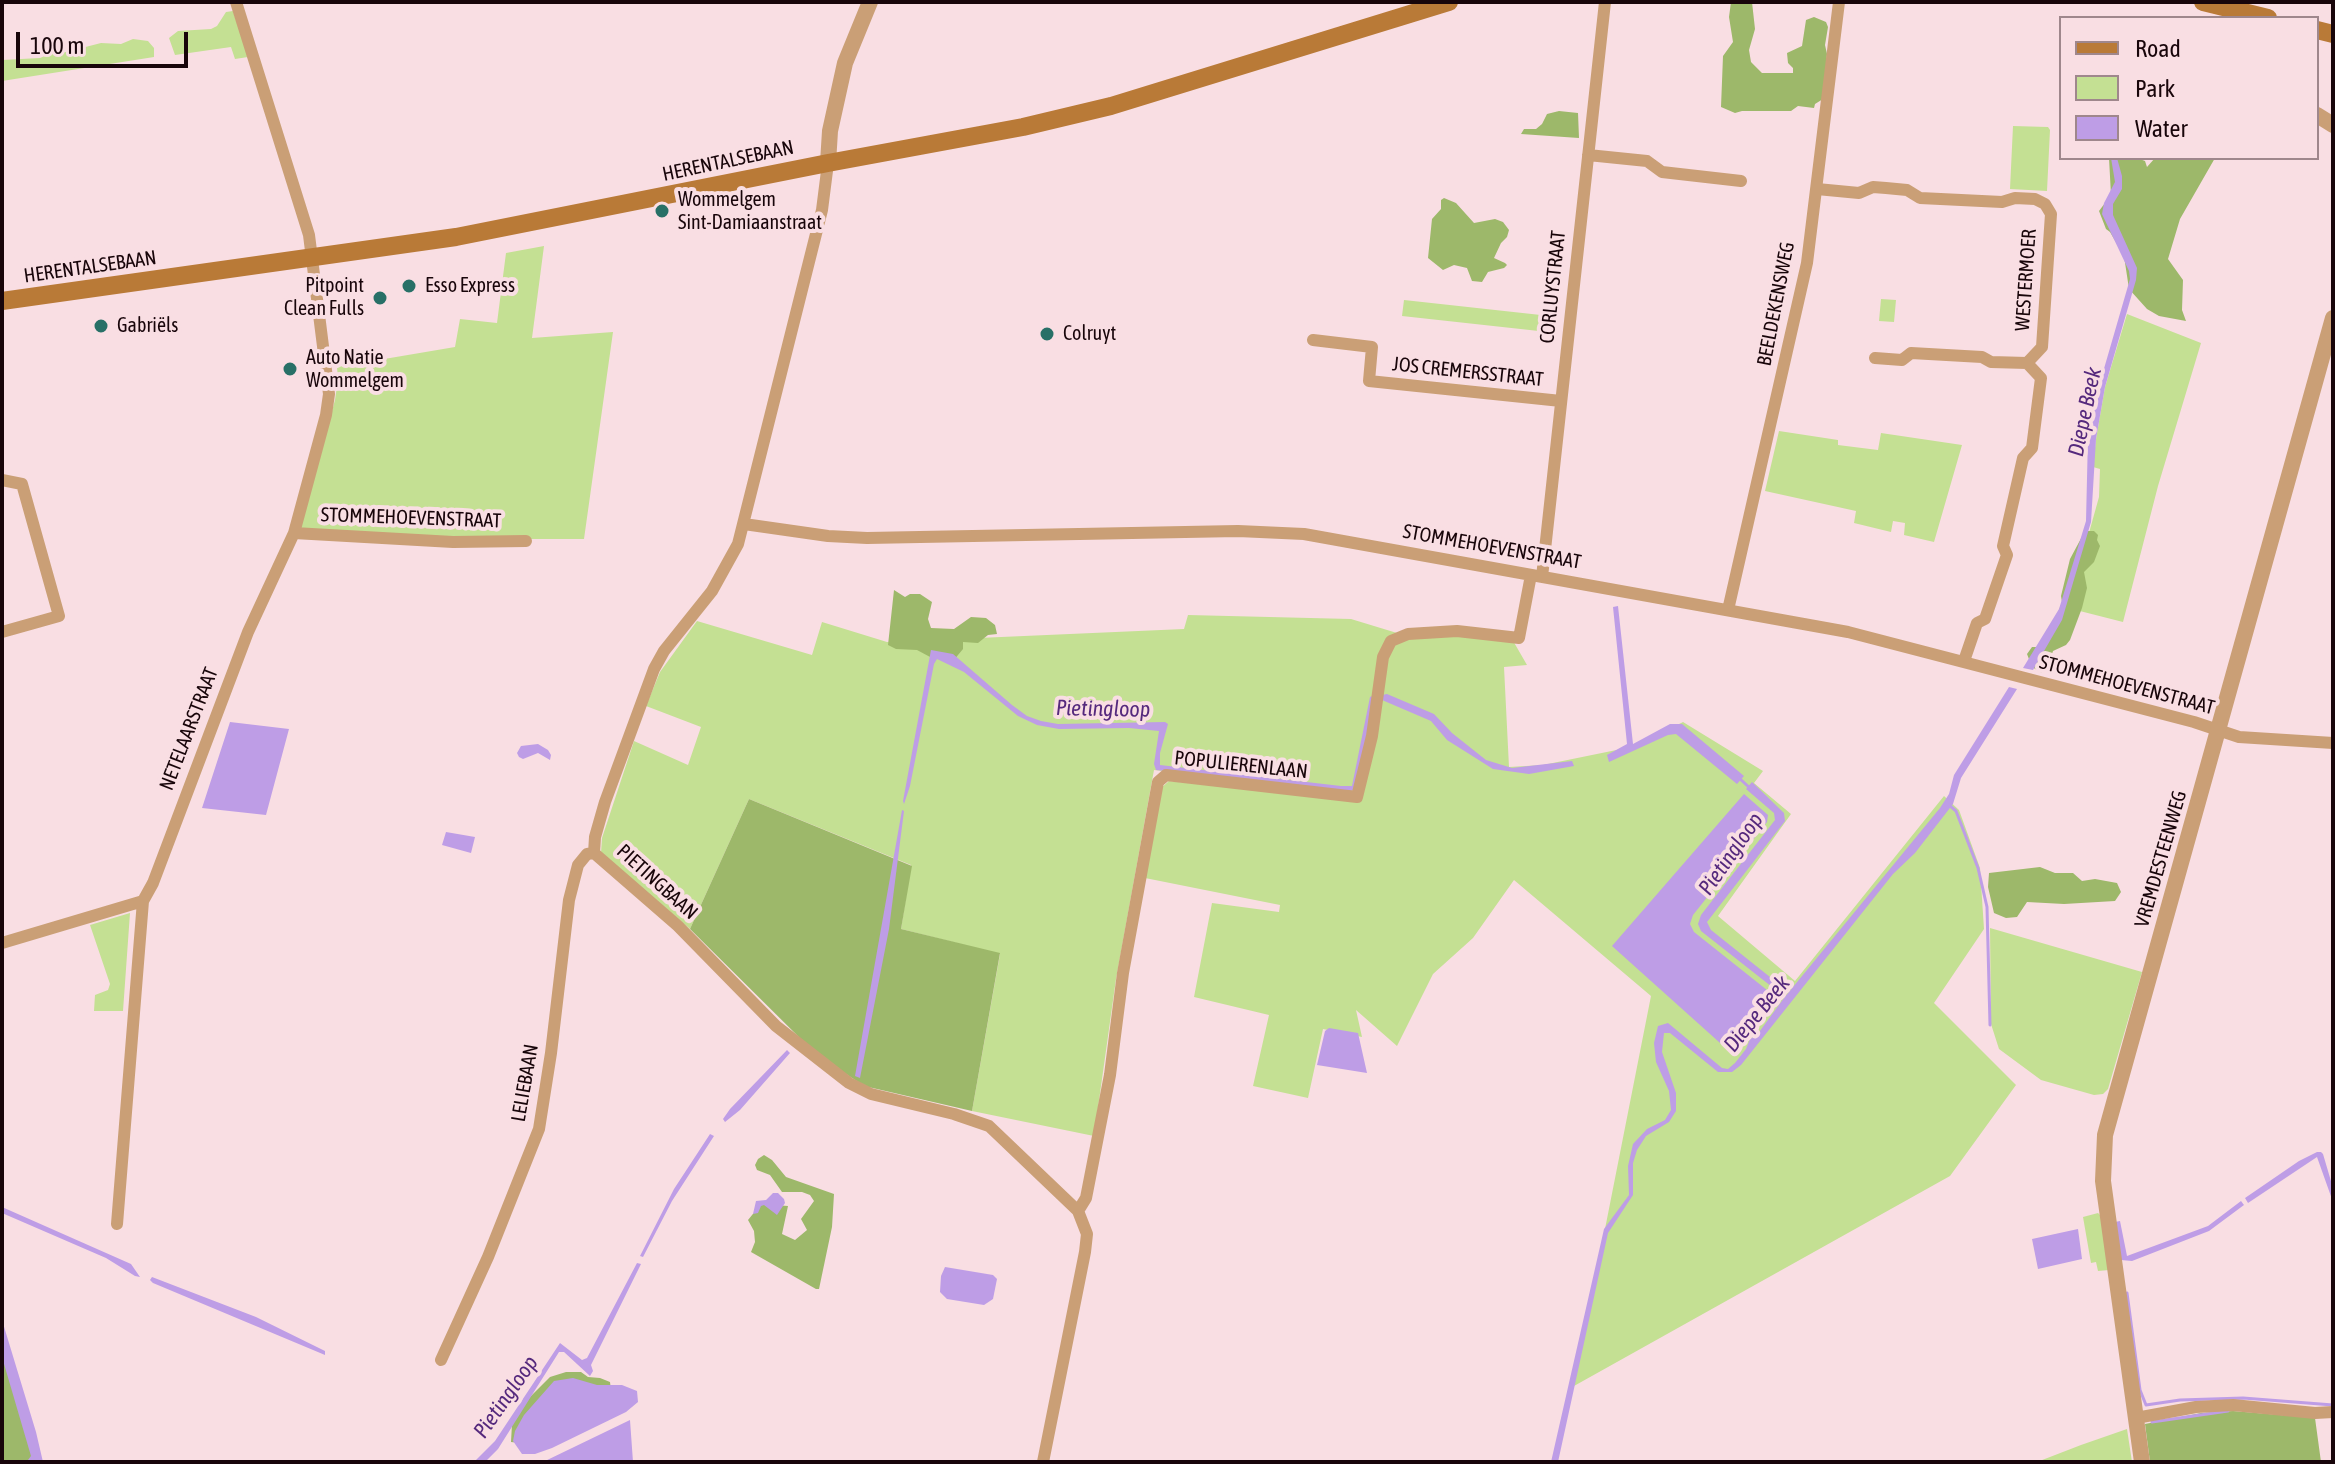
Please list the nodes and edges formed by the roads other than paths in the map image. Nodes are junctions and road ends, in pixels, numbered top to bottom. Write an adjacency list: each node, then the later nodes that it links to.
1 (236, 2): 12 (street, NETELAARSTRAAT)
2 (870, 2): 9 (street)
3 (1449, 2): 9 (main road, HERENTALSEBAAN)
4 (1605, 2): 8 (street, CORLUYSTRAAT)
5 (1839, 2): 11 (street, BEELDEKENSWEG)
6 (2203, 2): 7 (main road)
7 (2260, 16)
8 (1588, 155): 10 (street); 18 (street, CORLUYSTRAAT)
9 (828, 163): 12 (main road, HERENTALSEBAAN); 20 (street, PIETINGBAAN)
10 (1741, 181)
11 (1817, 189): 17 (street, WESTERMOER); 24 (street, BEELDEKENSWEG)
12 (311, 259): 13 (main road, HERENTALSEBAAN); 21 (street, NETELAARSTRAAT)
13 (2, 301)
14 (2333, 318): 27 (street, VREMDESTEENWEG)
15 (1313, 340): 18 (street, JOS CREMERSSTRAAT)
16 (1875, 358): 17 (street)
17 (2027, 363): 26 (street)
18 (1561, 401): 23 (street, CORLUYSTRAAT)
19 (2, 480): 25 (street)
20 (744, 524): 23 (street, STOMMEHOEVENSTRAAT); 29 (street, PIETINGBAAN)
21 (294, 533): 22 (street, STOMMEHOEVENSTRAAT); 30 (street, NETELAARSTRAAT)
22 (526, 541)
23 (1537, 576): 24 (street, STOMMEHOEVENSTRAAT); 32 (street, POPULIERENLAAN)
24 (1728, 610): 26 (street, STOMMEHOEVENSTRAAT)
25 (2, 632)
26 (1964, 661): 27 (street, STOMMEHOEVENSTRAAT)
27 (2218, 731): 28 (street, STOMMEHOEVENSTRAAT); 36 (street, VREMDESTEENWEG)
28 (2333, 743)
29 (594, 853): 32 (street, PIETINGBAAN); 34 (street, LELIEBAAN)
30 (143, 901): 31 (street); 33 (street, NETELAARSTRAAT)
31 (2, 943)
32 (1078, 1211): 37 (street)
33 (117, 1224)
34 (441, 1360)
35 (2333, 1412): 36 (street)
36 (2136, 1418): 38 (street, VREMDESTEENWEG)
37 (1043, 1462)
38 (2142, 1462)

